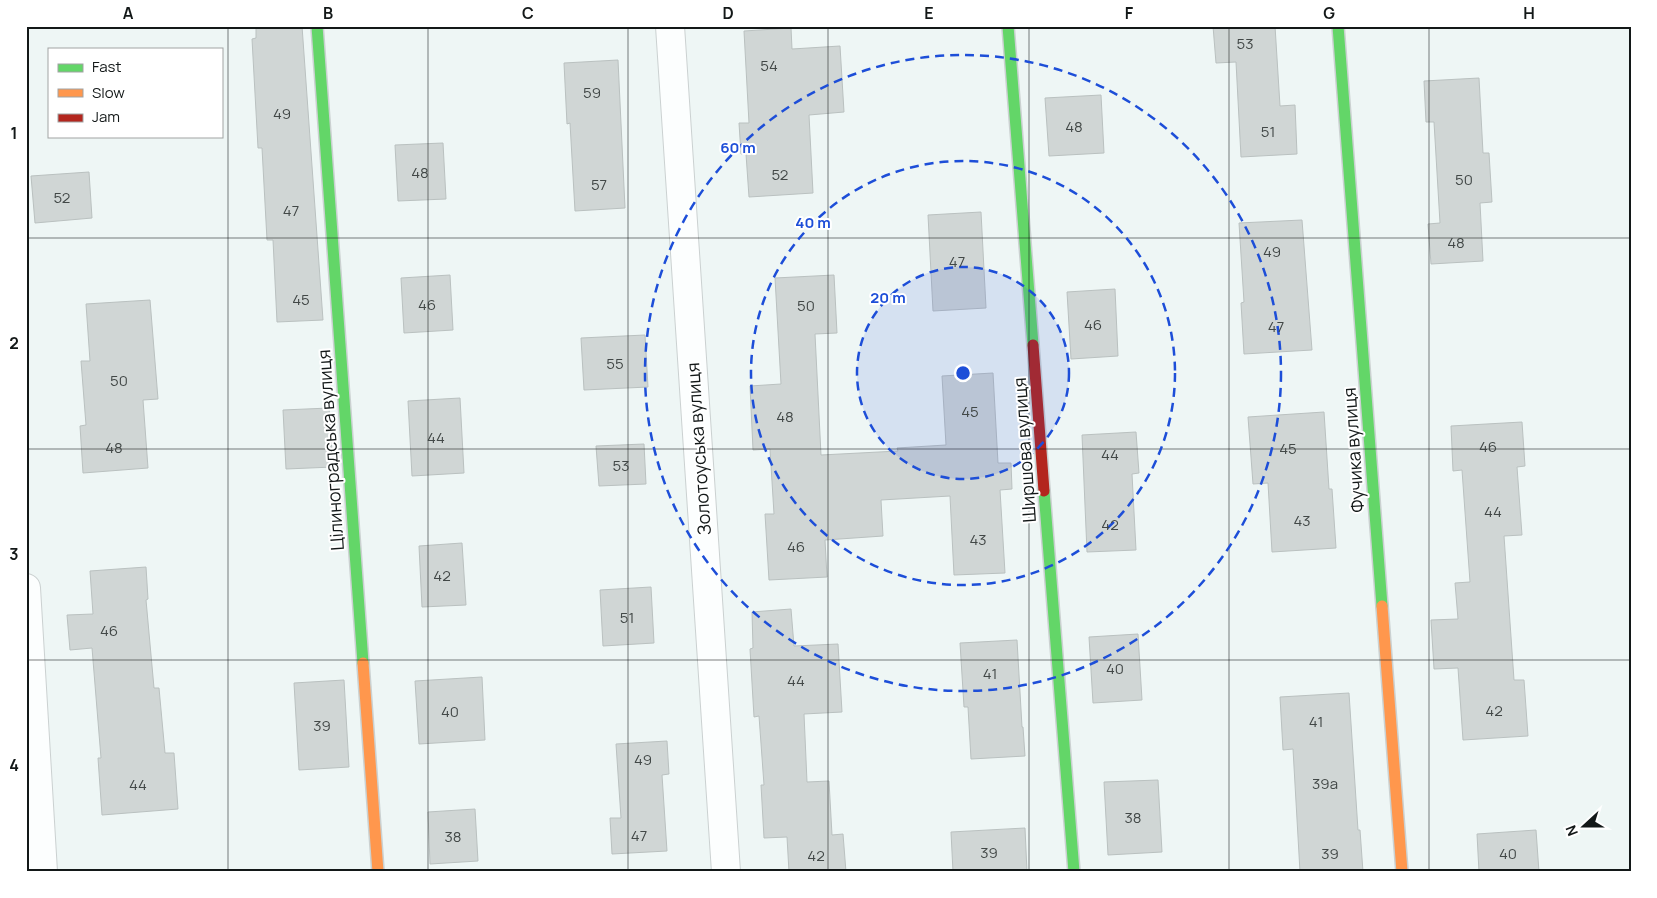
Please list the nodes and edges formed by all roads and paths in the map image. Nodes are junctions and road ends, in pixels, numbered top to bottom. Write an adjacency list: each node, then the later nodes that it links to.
1 (317, 26): 7 (street, Цілиноградська вулиця)
2 (670, 26): 8 (street, Золотоуська вулиця)
3 (1008, 26): 9 (street, Ширшова вулиця)
4 (1338, 26): 10 (street, Фучика вулиця)
5 (26, 588): 6 (street)
6 (43, 872)
7 (378, 872)
8 (726, 872)
9 (1074, 872)
10 (1402, 872)

